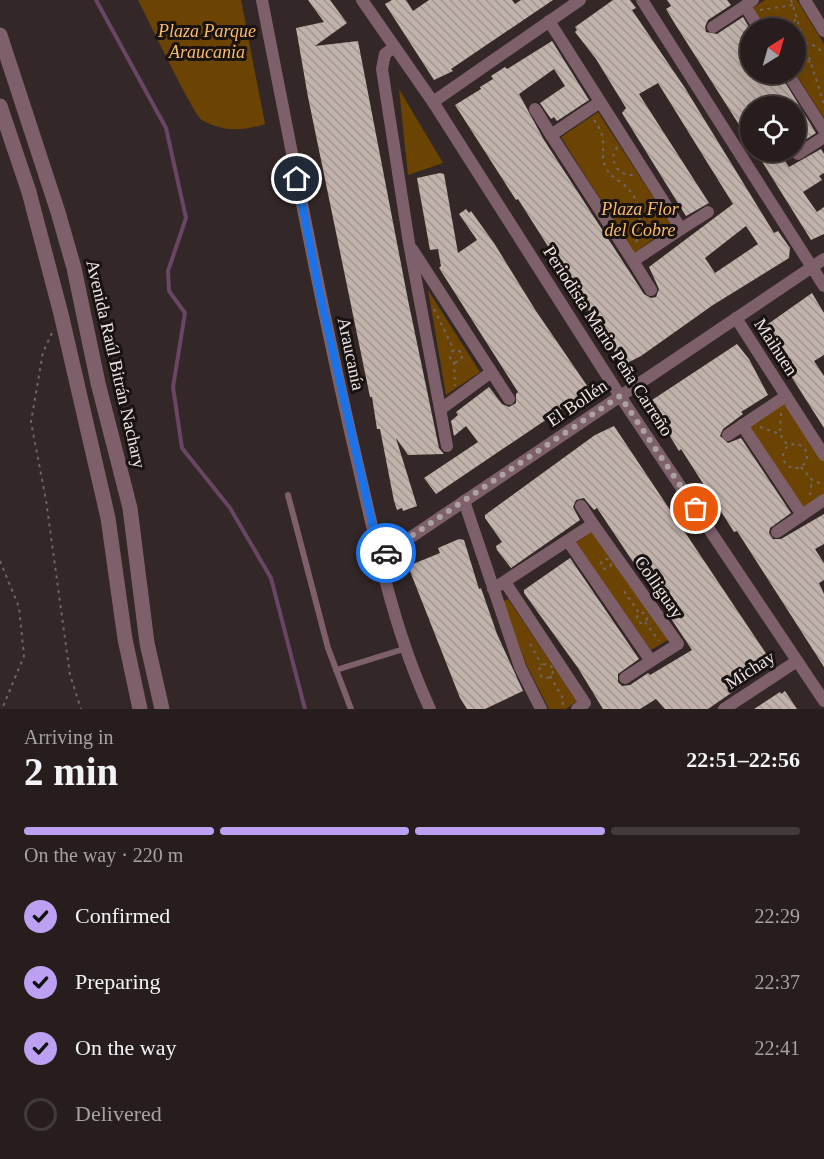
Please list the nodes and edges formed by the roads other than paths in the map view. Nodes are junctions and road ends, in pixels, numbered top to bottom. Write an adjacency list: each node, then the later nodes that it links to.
1 (262, 0): 49 (street, Araucanía)
2 (362, 0): 11 (street, Periodista Mario Peña Carreño)
3 (580, 0): 7 (street)
4 (642, 0): 28 (street)
5 (799, 3): 9 (street)
6 (749, 6): 8 (street)
7 (549, 21): 13 (street); 14 (street)
8 (713, 27)
9 (824, 31)
10 (0, 35): 21 (street, Avenida Raúl Bitrán Nachary)
11 (393, 48): 13 (street, Periodista Mario Peña Carreño); 25 (street)
12 (794, 84): 17 (street)
13 (433, 102): 33 (street, Periodista Mario Peña Carreño)
14 (600, 102): 18 (street); 24 (street)
15 (0, 106): 22 (street)
16 (535, 110): 18 (street)
17 (824, 130)
18 (551, 135): 27 (street)
19 (824, 137): 20 (street)
20 (806, 149)
21 (49, 185): 22 (street); 60 (street, Avenida Raúl Bitrán Nachary)
22 (29, 192): 59 (street)
23 (708, 213): 24 (street)
24 (681, 230): 27 (street)
25 (409, 243): 32 (street); 36 (street)
26 (824, 259): 28 (street, El Bollén)
27 (632, 260): 30 (street)
28 (813, 267): 29 (street); 31 (street, El Bollén)
29 (824, 286)
30 (651, 290)
31 (736, 318): 33 (street, El Bollén); 34 (street, Maihuen)
32 (490, 373): 35 (street); 36 (street)
33 (620, 396): 43 (street, El Bollén); 54 (street, Periodista Mario Peña Carreño)
34 (786, 396): 37 (street); 40 (street, Maihuen)
35 (509, 399)
36 (441, 409): 39 (street)
37 (743, 427): 38 (street); 45 (street)
38 (728, 435)
39 (447, 446)
40 (824, 455)
41 (288, 495): 55 (lane)
42 (824, 500): 45 (street)
43 (464, 501): 49 (street, El Bollén); 51 (street)
44 (581, 506): 46 (street, Colliguay)
45 (802, 515): 47 (street)
46 (593, 524): 48 (street); 53 (street, Colliguay)
47 (777, 532)
48 (568, 541): 50 (street); 53 (street)
49 (380, 558): 52 (street, Araucanía)
50 (505, 582): 51 (street); 58 (street)
51 (493, 590): 63 (street)
52 (407, 648): 55 (lane); 62 (street, Araucanía)
53 (651, 661): 56 (street, Colliguay)
54 (797, 661): 57 (street, Periodista Mario Peña Carreño); 64 (street, Michay)
55 (336, 670): 61 (lane)
56 (625, 678)
57 (824, 701)
58 (584, 707)
59 (140, 709)
60 (162, 709)
61 (351, 709)
62 (430, 709)
63 (541, 709)
64 (724, 709)

